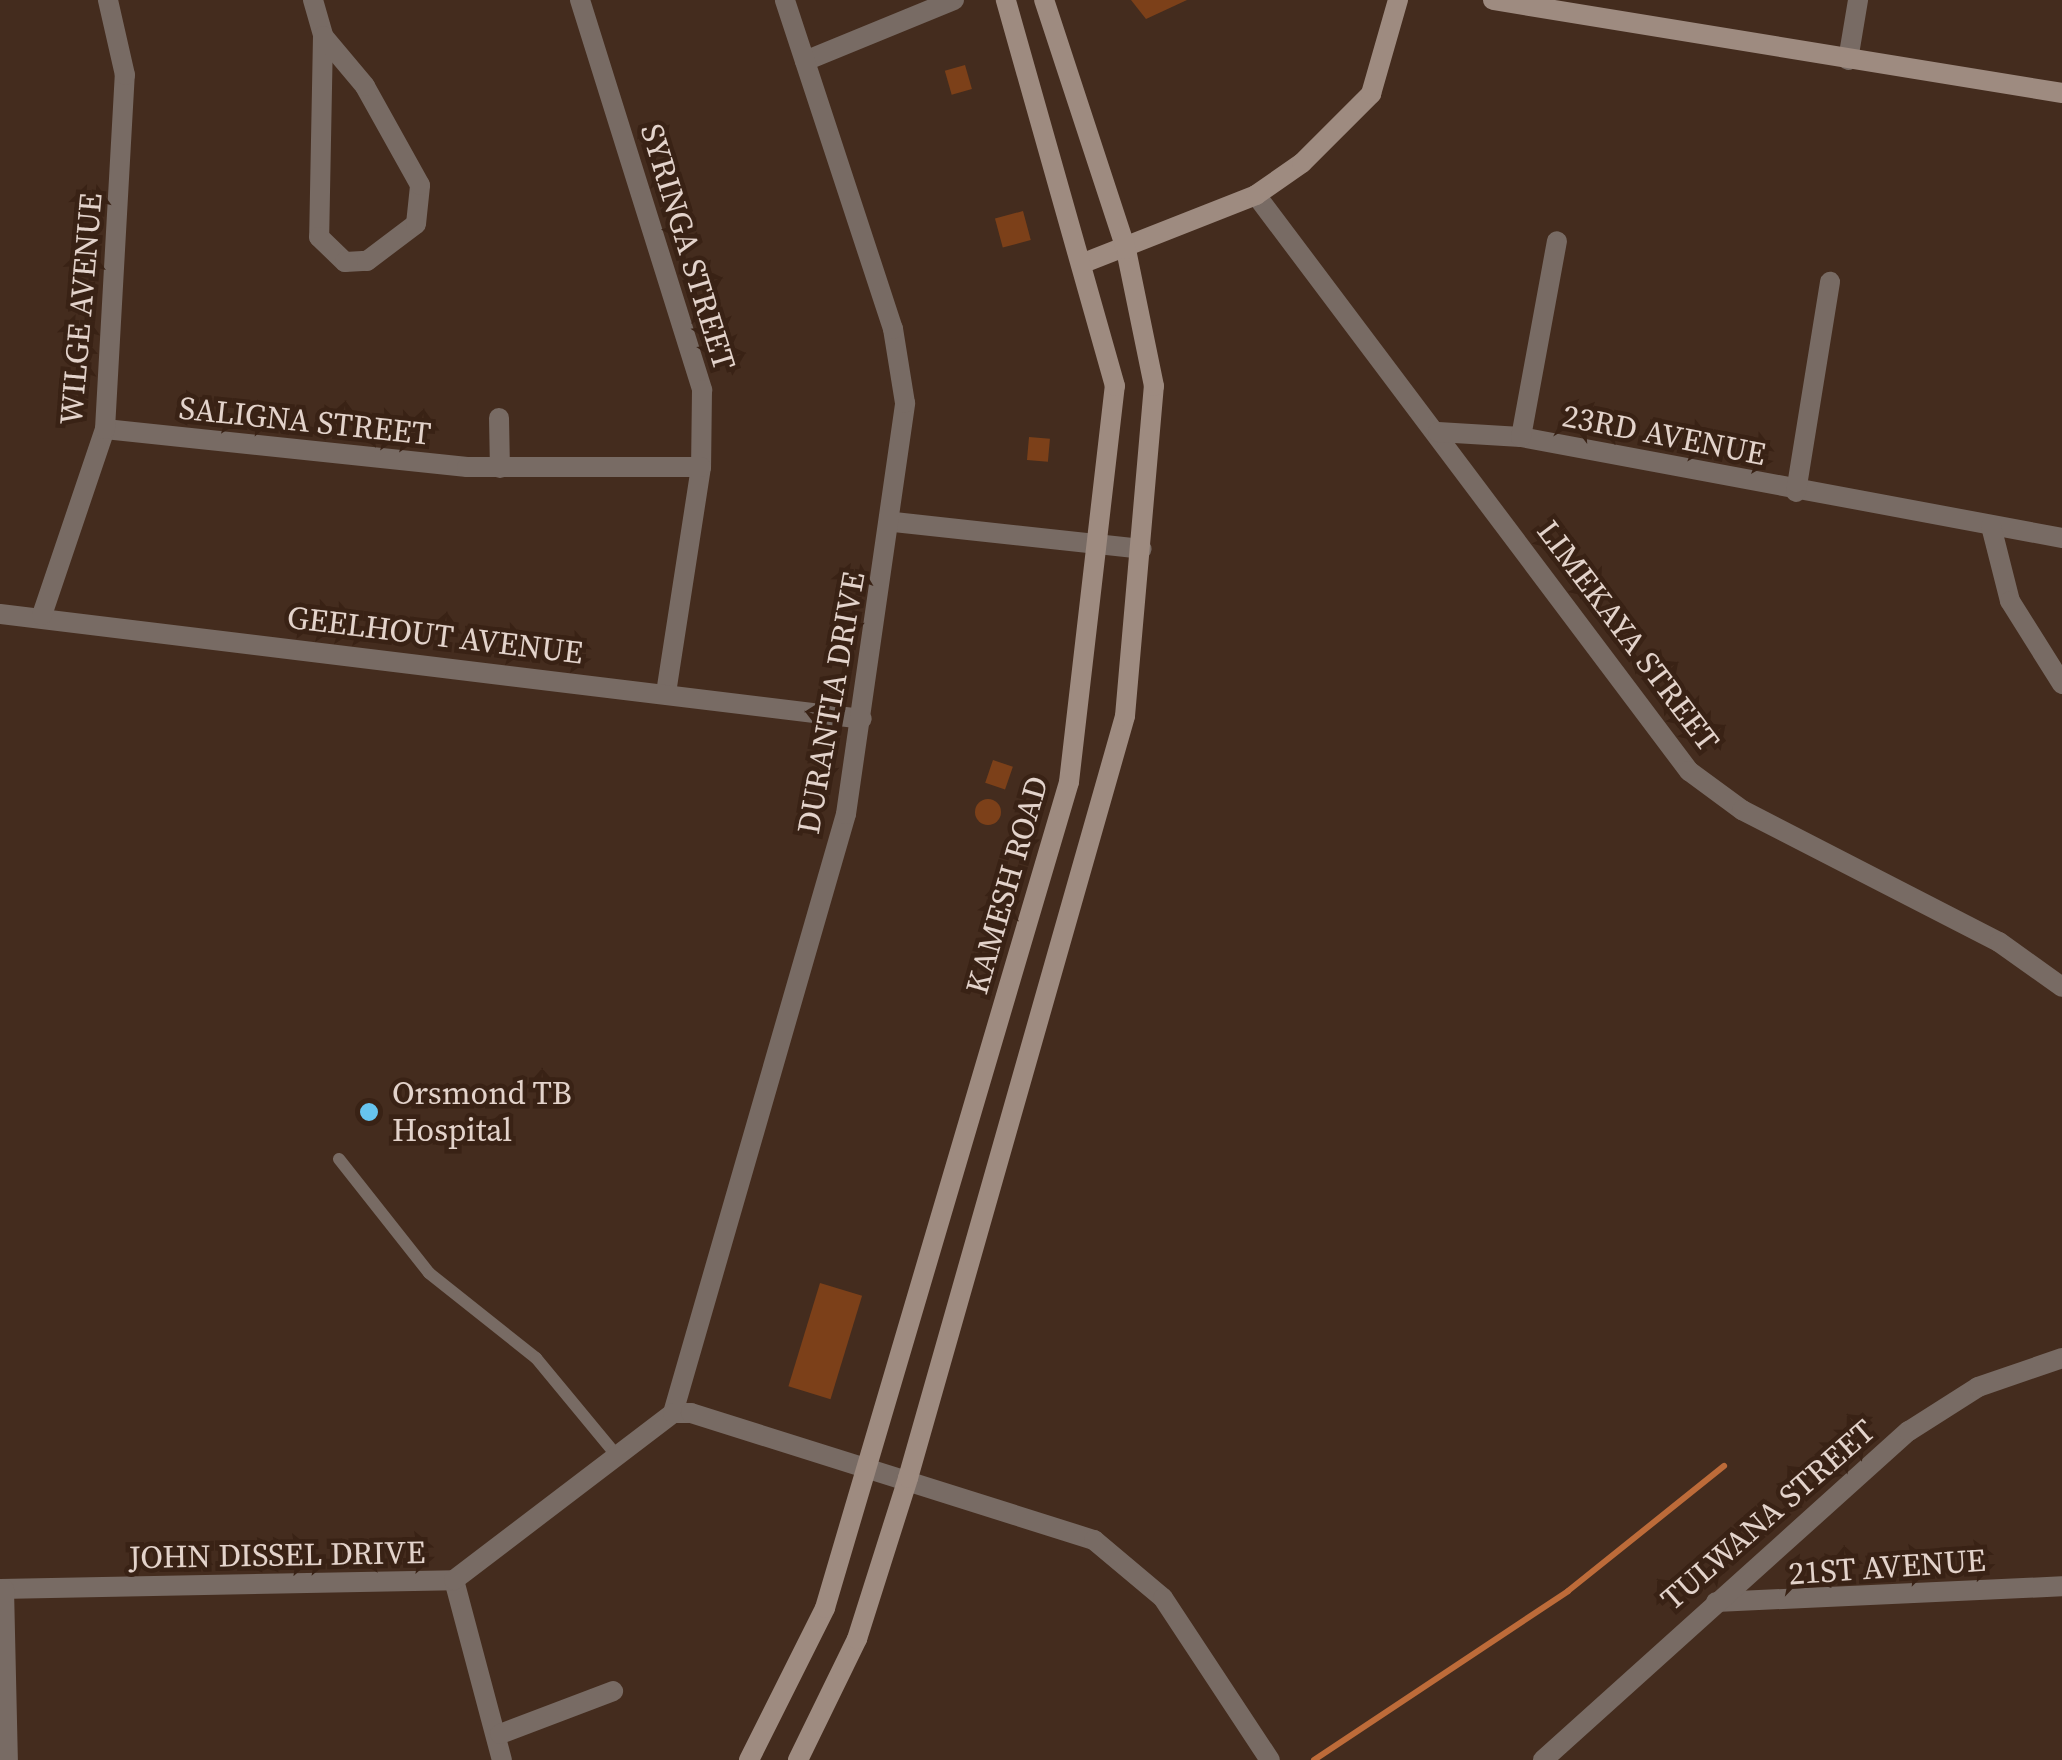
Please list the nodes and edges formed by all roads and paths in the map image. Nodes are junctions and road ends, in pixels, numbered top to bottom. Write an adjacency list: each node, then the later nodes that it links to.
1 (108, 0): 22 (street, WILGE AVENUE)
2 (313, 0): 12 (street)
3 (580, 0): 25 (street, SYRINGA STREET)
4 (785, 0): 14 (street, DURANTIA DRIVE)
5 (954, 0): 14 (street)
6 (1006, 0): 19 (main road, KAMESH ROAD)
7 (1398, 0): 16 (main road)
8 (1494, 0): 11 (main road)
9 (1858, 0): 13 (street)
10 (1049, 5): 18 (main road, KAMESH ROAD)
11 (1573, 6): 13 (main road)
12 (323, 36): 12 (street)
13 (1848, 60): 15 (main road)
14 (804, 61): 28 (street, DURANTIA DRIVE)
15 (2062, 93)
16 (1256, 195): 18 (main road); 23 (street, LIMEKAYA STREET)
17 (1557, 241): 24 (street, 23RD AVENUE)
18 (1126, 249): 19 (main road); 32 (main road, KAMESH ROAD)
19 (1086, 262): 31 (main road, KAMESH ROAD)
20 (1830, 282): 27 (street, 23RD AVENUE)
21 (499, 418): 26 (street)
22 (105, 430): 26 (street, SALIGNA STREET); 34 (street, WILGE AVENUE)
23 (1438, 432): 24 (street, 23RD AVENUE); 38 (street, LIMEKAYA STREET)
24 (1521, 437): 27 (street, 23RD AVENUE)
25 (702, 467): 26 (street, SALIGNA STREET); 36 (street, SYRINGA STREET)
26 (500, 468)
27 (1796, 492): 29 (street, 23RD AVENUE)
28 (894, 522): 31 (street); 37 (street, DURANTIA DRIVE)
29 (1991, 526): 30 (street, 23RD AVENUE); 35 (street)
30 (2062, 538)
31 (1096, 542): 32 (street); 43 (main road, KAMESH ROAD)
32 (1142, 549): 44 (main road, KAMESH ROAD)
33 (0, 614): 34 (street, GEELHOUT AVENUE)
34 (42, 615): 36 (street, GEELHOUT AVENUE)
35 (2062, 684)
36 (666, 694): 37 (street, GEELHOUT AVENUE)
37 (862, 719): 41 (street, DURANTIA DRIVE)
38 (2062, 987)
39 (338, 1158): 42 (lane)
40 (2062, 1358): 48 (street, TULWANA STREET)
41 (673, 1413): 42 (street, JOHN DISSEL DRIVE); 43 (street)
42 (618, 1457): 45 (street, JOHN DISSEL DRIVE)
43 (868, 1465): 44 (street); 53 (main road, KAMESH ROAD)
44 (908, 1478): 54 (main road, KAMESH ROAD); 55 (street)
45 (454, 1580): 47 (street, JOHN DISSEL DRIVE); 50 (street)
46 (2062, 1586): 48 (street, 21ST AVENUE)
47 (2, 1590): 51 (street)
48 (1716, 1602): 56 (street, TULWANA STREET)
49 (614, 1691): 50 (street)
50 (500, 1734): 52 (street)
51 (8, 1760)
52 (502, 1760)
53 (748, 1760)
54 (798, 1760)
55 (1270, 1760)
56 (1543, 1760)

